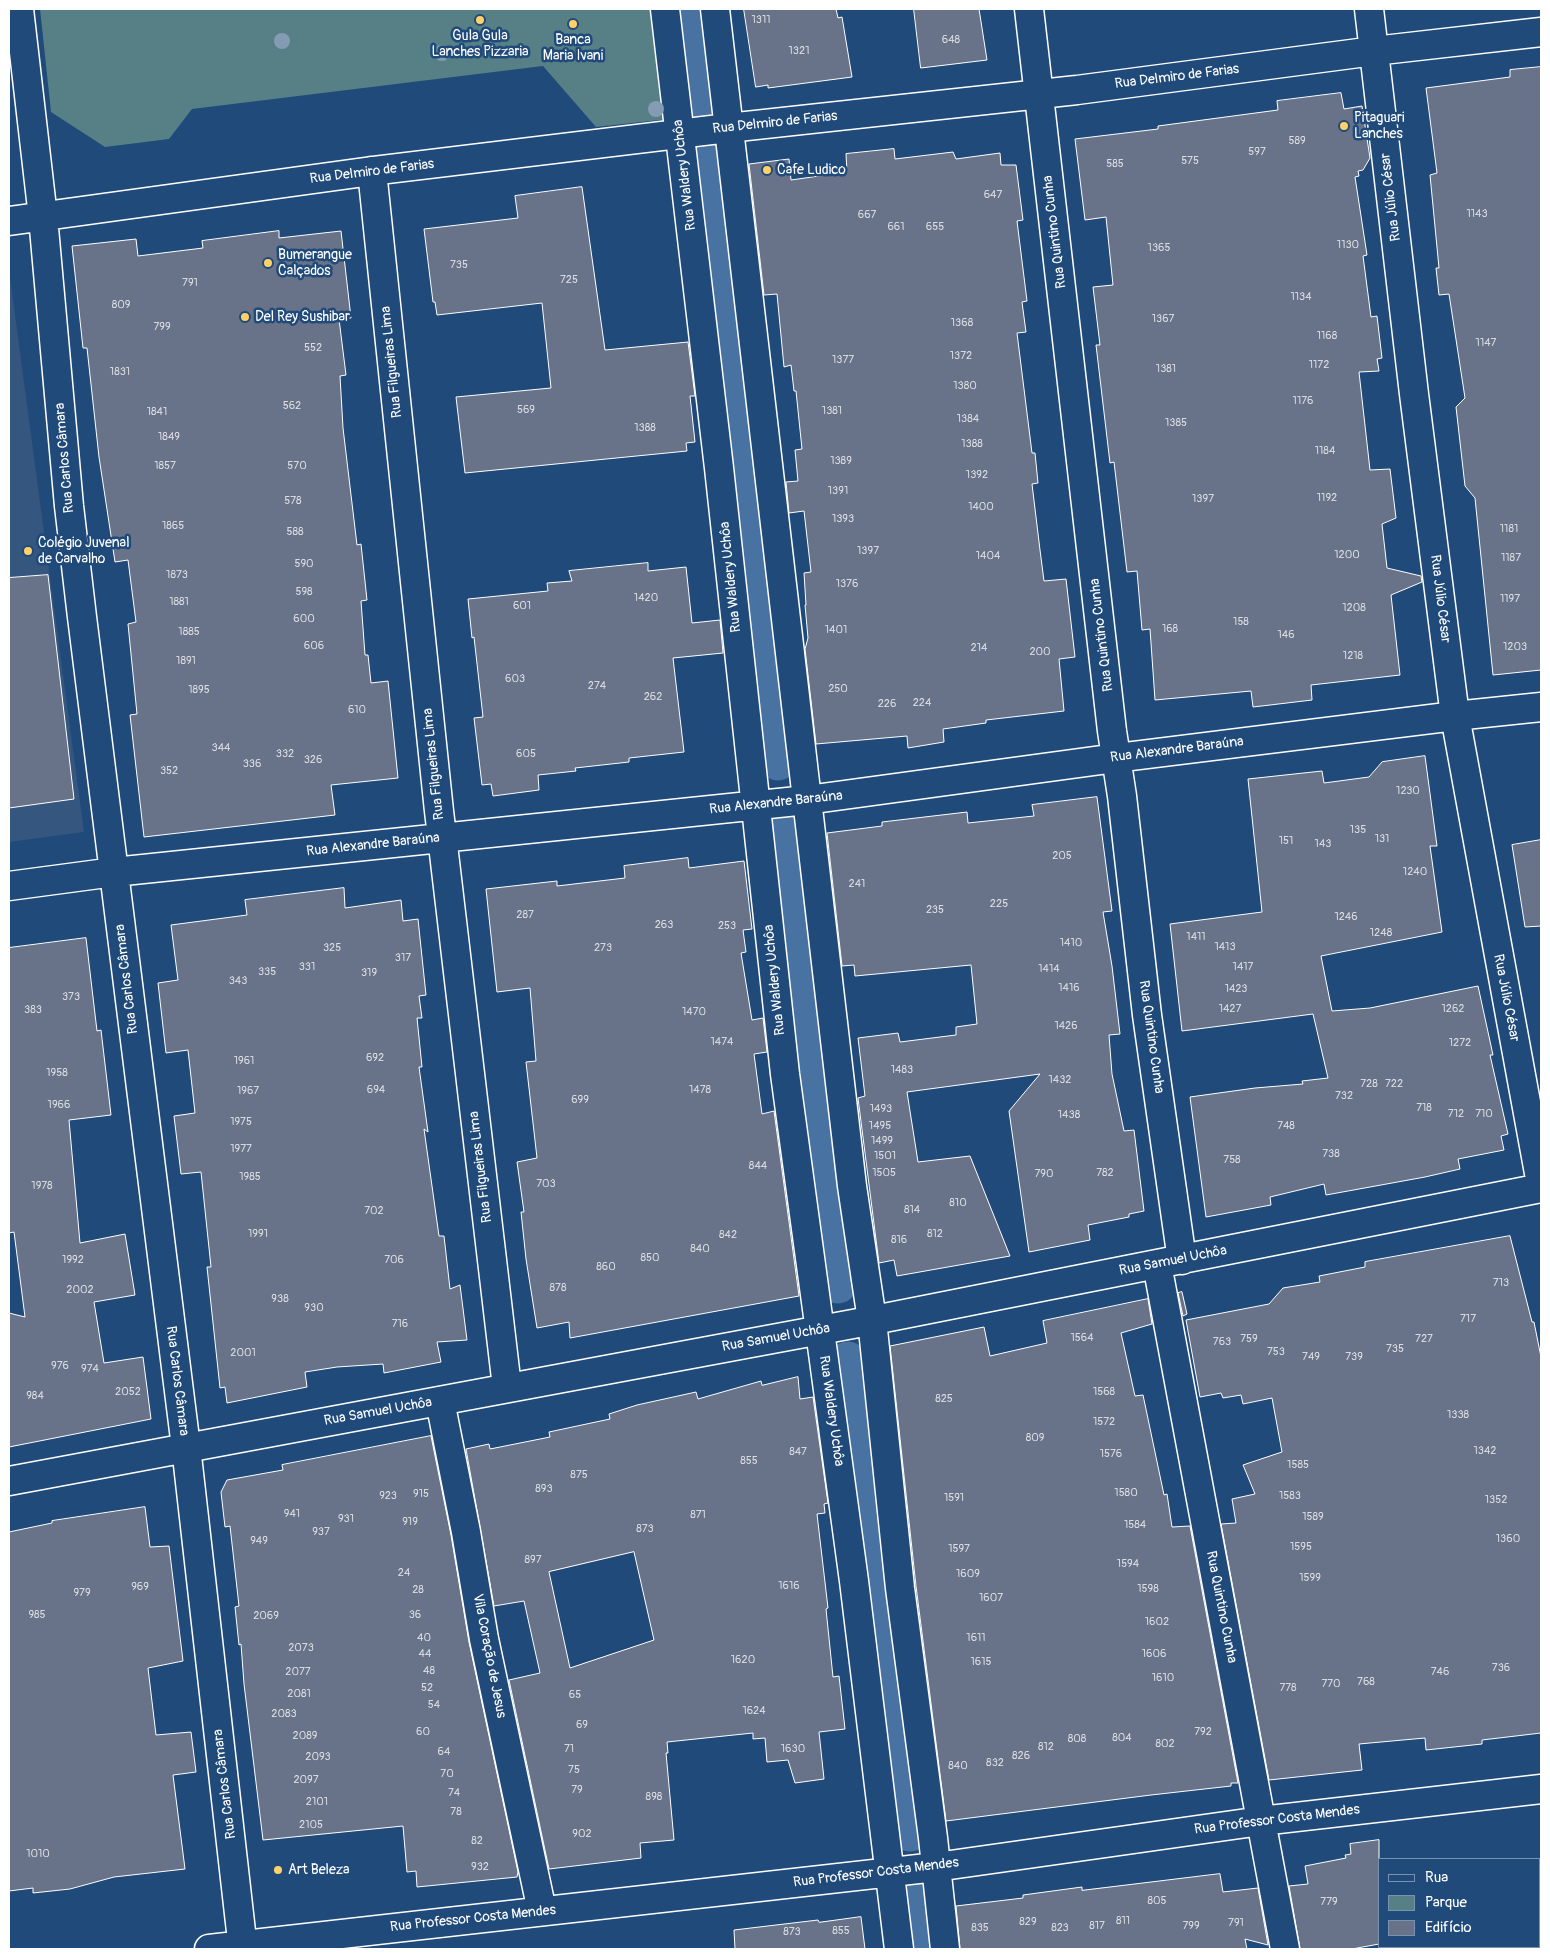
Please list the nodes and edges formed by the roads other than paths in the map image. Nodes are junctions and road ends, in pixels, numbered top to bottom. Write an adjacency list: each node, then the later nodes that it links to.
1 (19, 9): 12 (street, Rua Carlos Câmara)
2 (665, 9): 10 (street, Rua Waldery Uchôa)
3 (715, 9): 9 (street)
4 (1029, 9): 8 (street, Rua Quintino Cunha)
5 (1369, 9): 7 (street, Rua Júlio César)
6 (1541, 32): 7 (street, Rua Delmiro de Farias)
7 (1374, 51): 8 (street, Rua Delmiro de Farias); 15 (street, Rua Júlio César)
8 (1040, 94): 9 (street, Rua Delmiro de Farias); 16 (street, Rua Quintino Cunha)
9 (728, 128): 10 (street, Rua Delmiro de Farias); 17 (street)
10 (680, 135): 11 (street, Rua Delmiro de Farias); 18 (street, Rua Waldery Uchôa)
11 (372, 171): 12 (street, Rua Delmiro de Farias); 19 (street, Rua Filgueiras Lima)
12 (43, 217): 13 (street, Rua Delmiro de Farias); 20 (street, Rua Carlos Câmara)
13 (9, 221)
14 (1541, 707): 15 (street, Rua Alexandre Baraúna)
15 (1455, 716): 16 (street, Rua Alexandre Baraúna); 22 (street, Rua Júlio César)
16 (1116, 758): 17 (street, Rua Alexandre Baraúna); 24 (street, Rua Quintino Cunha)
17 (807, 800): 18 (street, Rua Alexandre Baraúna); 25 (street)
18 (757, 805): 19 (street, Rua Alexandre Baraúna); 26 (street, Rua Waldery Uchôa)
19 (442, 838): 20 (street, Rua Alexandre Baraúna); 27 (street, Rua Filgueiras Lima)
20 (114, 872): 21 (street, Rua Alexandre Baraúna); 29 (street, Rua Carlos Câmara)
21 (9, 886)
22 (1541, 1184)
23 (1541, 1188): 24 (street, Rua Samuel Uchôa)
24 (1169, 1262): 25 (street, Rua Samuel Uchôa); 32 (street, Rua Quintino Cunha)
25 (870, 1321): 26 (street, Rua Samuel Uchôa); 33 (street)
26 (822, 1329): 27 (street, Rua Samuel Uchôa); 34 (street, Rua Waldery Uchôa)
27 (507, 1387): 28 (street, Rua Samuel Uchôa)
28 (440, 1401): 29 (street, Rua Samuel Uchôa); 35 (street, Vila Coração de Jesus)
29 (186, 1448): 30 (street, Rua Samuel Uchôa); 36 (street, Rua Carlos Câmara)
30 (9, 1481)
31 (1541, 1789): 32 (street, Rua Professor Costa Mendes)
32 (1261, 1820): 33 (street, Rua Professor Costa Mendes); 40 (street, Rua Quintino Cunha)
33 (935, 1867): 34 (street, Rua Professor Costa Mendes); 39 (street)
34 (890, 1872): 35 (street, Rua Professor Costa Mendes); 38 (street, Rua Waldery Uchôa)
35 (542, 1911): 36 (street, Rua Professor Costa Mendes)
36 (243, 1947): 37 (street, Rua Professor Costa Mendes)
37 (209, 1949)
38 (899, 1949)
39 (945, 1949)
40 (1285, 1949)

